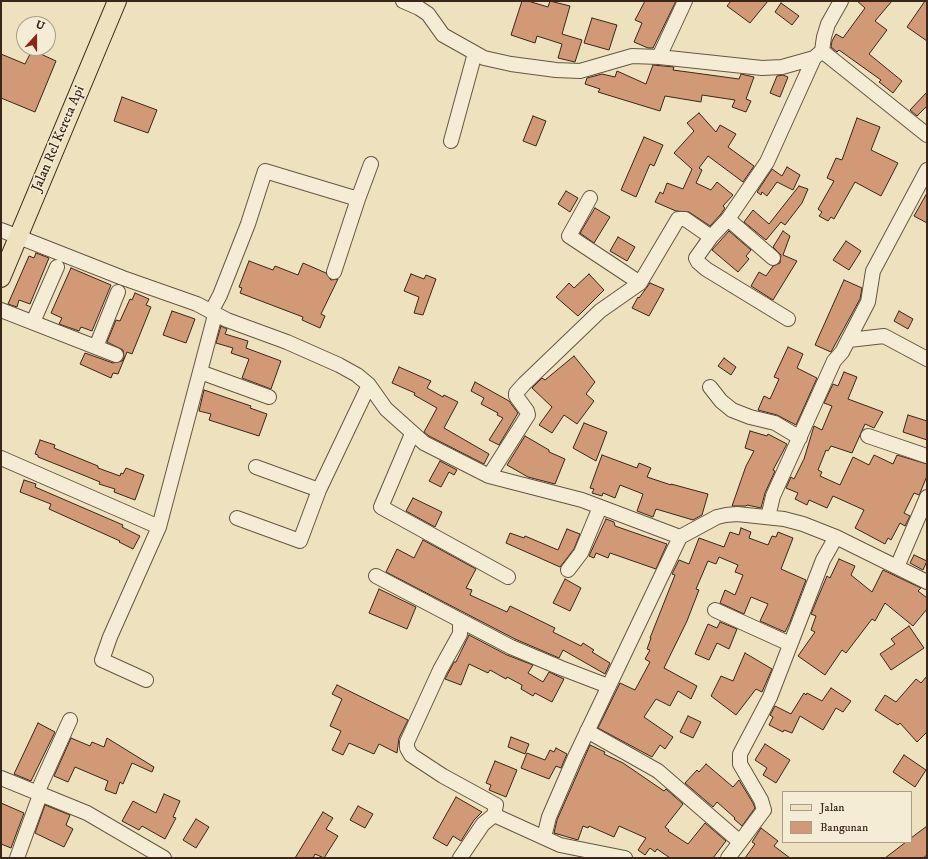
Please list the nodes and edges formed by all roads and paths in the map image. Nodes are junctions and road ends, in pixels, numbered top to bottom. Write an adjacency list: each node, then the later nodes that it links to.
1 (117, 1): 15 (main road, Jalan Rel Kereta Api)
2 (403, 1): 5 (street)
3 (685, 1): 7 (street)
4 (841, 1): 6 (street)
5 (475, 54): 7 (street); 9 (street)
6 (818, 54): 7 (street); 8 (street); 14 (street)
7 (659, 57)
8 (927, 135)
9 (451, 141)
10 (371, 164): 13 (street)
11 (927, 170): 27 (street)
12 (590, 198): 21 (street)
13 (358, 199): 19 (street); 24 (street)
14 (728, 219): 16 (street); 17 (street)
15 (9, 233): 20 (main road, Jalan Rel Kereta Api); 24 (street)
16 (712, 237): 21 (street); 25 (street)
17 (773, 258)
18 (57, 266): 26 (street)
19 (334, 272)
20 (1, 278)
21 (640, 283): 41 (street)
22 (118, 292): 28 (street)
23 (1, 310): 26 (street)
24 (213, 313): 31 (street); 32 (street)
25 (788, 319)
26 (33, 322): 28 (street)
27 (848, 340): 30 (street); 37 (street)
28 (96, 347): 29 (street)
29 (116, 355)
30 (927, 359)
31 (200, 372): 34 (street); 47 (street)
32 (368, 385): 35 (street); 42 (street)
33 (710, 387): 37 (street)
34 (269, 397)
35 (412, 434): 41 (street); 53 (street)
36 (868, 436): 38 (street)
37 (800, 438): 45 (street)
38 (927, 456)
39 (1, 458): 47 (street)
40 (256, 467): 42 (street)
41 (490, 476): 44 (street)
42 (318, 490): 46 (street)
43 (927, 497): 50 (street)
44 (600, 507): 49 (street); 51 (street)
45 (768, 517): 48 (street); 49 (street)
46 (237, 518)
47 (159, 528): 58 (street)
48 (836, 537): 50 (street); 57 (street)
49 (680, 538): 59 (street)
50 (898, 567): 54 (street)
51 (568, 570)
52 (376, 576): 56 (street)
53 (508, 577)
54 (927, 582)
55 (715, 610): 57 (street)
56 (460, 621): 59 (street); 64 (street)
57 (790, 644): 66 (street)
58 (146, 680)
59 (608, 686): 61 (street)
60 (70, 720): 63 (street)
61 (587, 731): 65 (street); 66 (street)
62 (1, 778): 63 (street)
63 (38, 794): 67 (street); 68 (street)
64 (494, 815): 65 (street); 69 (street)
65 (544, 838): 70 (street)
66 (740, 842): 71 (street)
67 (17, 858)
68 (164, 858)
69 (460, 858)
70 (625, 858)
71 (728, 858)

